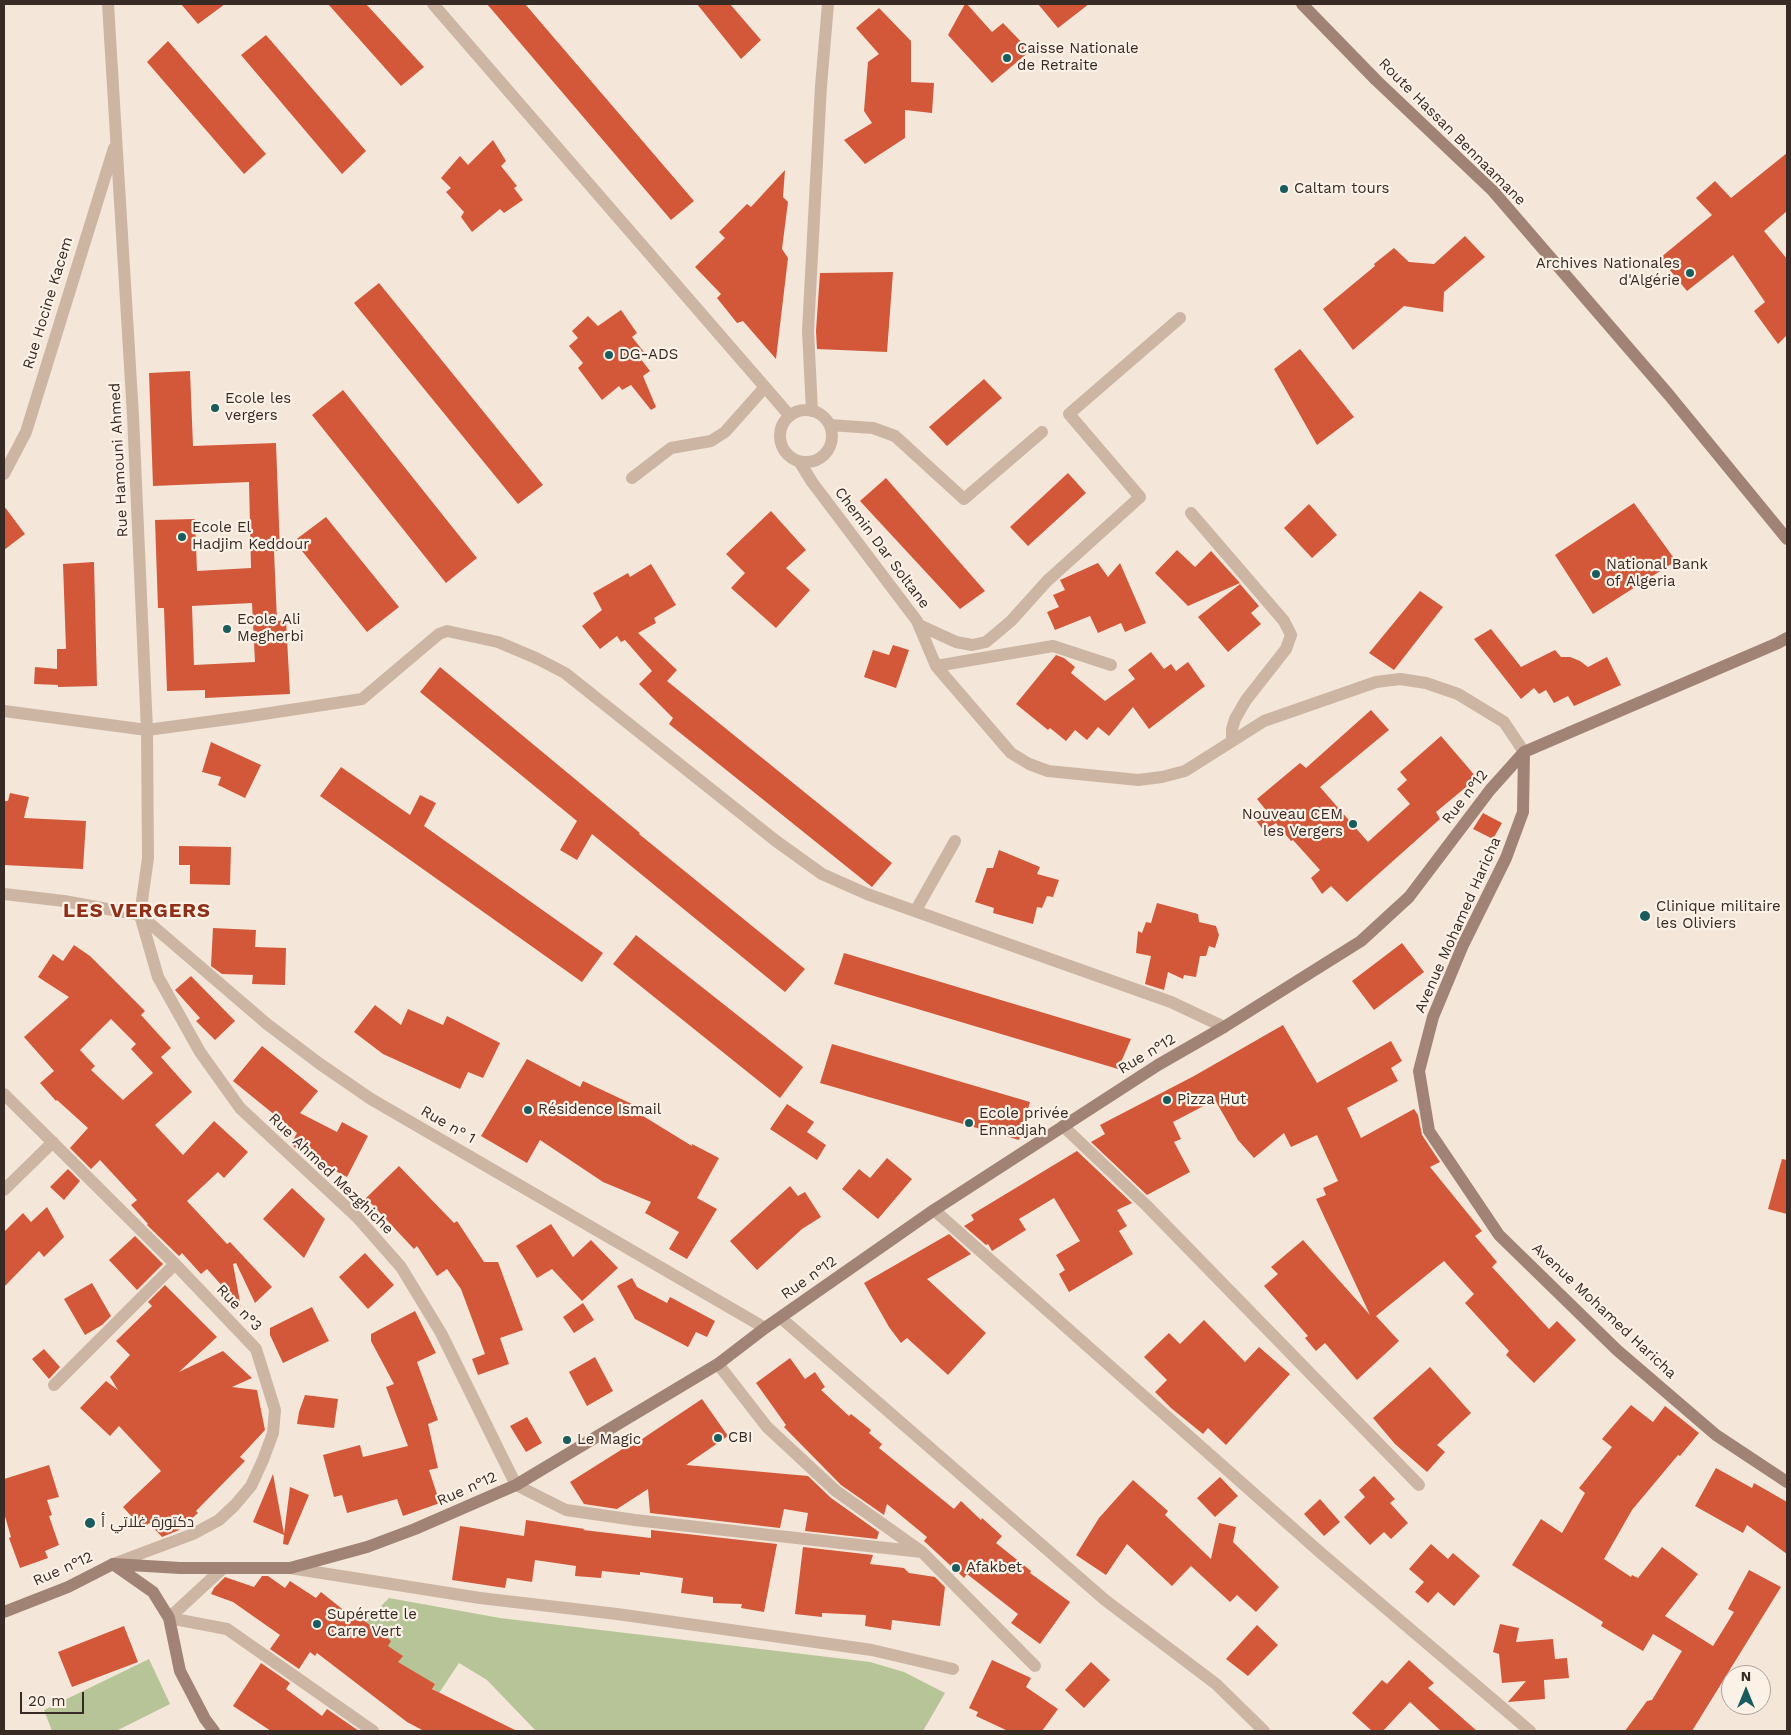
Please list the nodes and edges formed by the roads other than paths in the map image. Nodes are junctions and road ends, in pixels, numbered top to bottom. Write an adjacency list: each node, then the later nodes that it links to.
1 (108, 4): 5 (street, Rue Hamouni Ahmed)
2 (433, 4): 7 (street)
3 (828, 4): 8 (street)
4 (1302, 4): 16 (main road, Route Hassan Bennaamane)
5 (116, 139): 13 (street, Rue Hocine Kacem); 22 (street, Rue Hamouni Ahmed)
6 (1180, 318): 17 (street)
7 (766, 387): 9 (street); 14 (street)
8 (812, 411): 9 (street); 10 (street)
9 (790, 416): 12 (street)
10 (830, 425): 11 (street); 12 (street)
11 (1042, 432)
12 (799, 462): 17 (street, Chemin Dar Soltane)
13 (4, 474)
14 (632, 478)
15 (1191, 513): 23 (street)
16 (1787, 539)
17 (919, 625): 20 (street, Chemin Dar Soltane)
18 (1787, 638): 24 (main road)
19 (1111, 665): 20 (street)
20 (936, 666): 23 (street, Chemin Dar Soltane)
21 (4, 711): 22 (street)
22 (147, 730): 27 (street); 28 (street, Rue Hamouni Ahmed)
23 (1232, 741): 24 (street, Chemin Dar Soltane)
24 (1524, 752): 29 (main road, Rue n°12); 40 (main road, Avenue Mohamed Haricha)
25 (955, 841): 27 (street)
26 (4, 894): 28 (street)
27 (916, 910): 29 (street)
28 (140, 914): 37 (street, Rue n° 1); 41 (street, Rue Ahmed Mezghiche)
29 (1224, 1027): 31 (main road, Rue n°12)
30 (4, 1094): 32 (street, Rue n°3)
31 (1063, 1126): 34 (main road, Rue n°12); 42 (street)
32 (53, 1142): 33 (street); 35 (street, Rue n°3)
33 (4, 1190)
34 (934, 1210): 36 (main road, Rue n°12); 54 (street)
35 (175, 1264): 39 (street); 44 (street, Rue n°3)
36 (781, 1318): 37 (main road, Rue n°12); 53 (street)
37 (765, 1328): 38 (main road, Rue n°12)
38 (718, 1364): 41 (main road, Rue n°12); 43 (street)
39 (54, 1385)
40 (1787, 1482)
41 (516, 1484): 43 (street); 45 (main road, Rue n°12)
42 (1419, 1484)
43 (922, 1552): 49 (street)
44 (113, 1564): 46 (main road, Rue n°12); 47 (main road, Rue n°12); 48 (main road)
45 (290, 1568): 46 (main road, Rue n°12); 50 (street)
46 (222, 1569): 48 (street)
47 (4, 1612)
48 (169, 1618): 51 (main road); 52 (street)
49 (1035, 1666)
50 (953, 1670)
51 (214, 1731)
52 (373, 1731)
53 (1264, 1731)
54 (1530, 1731)

